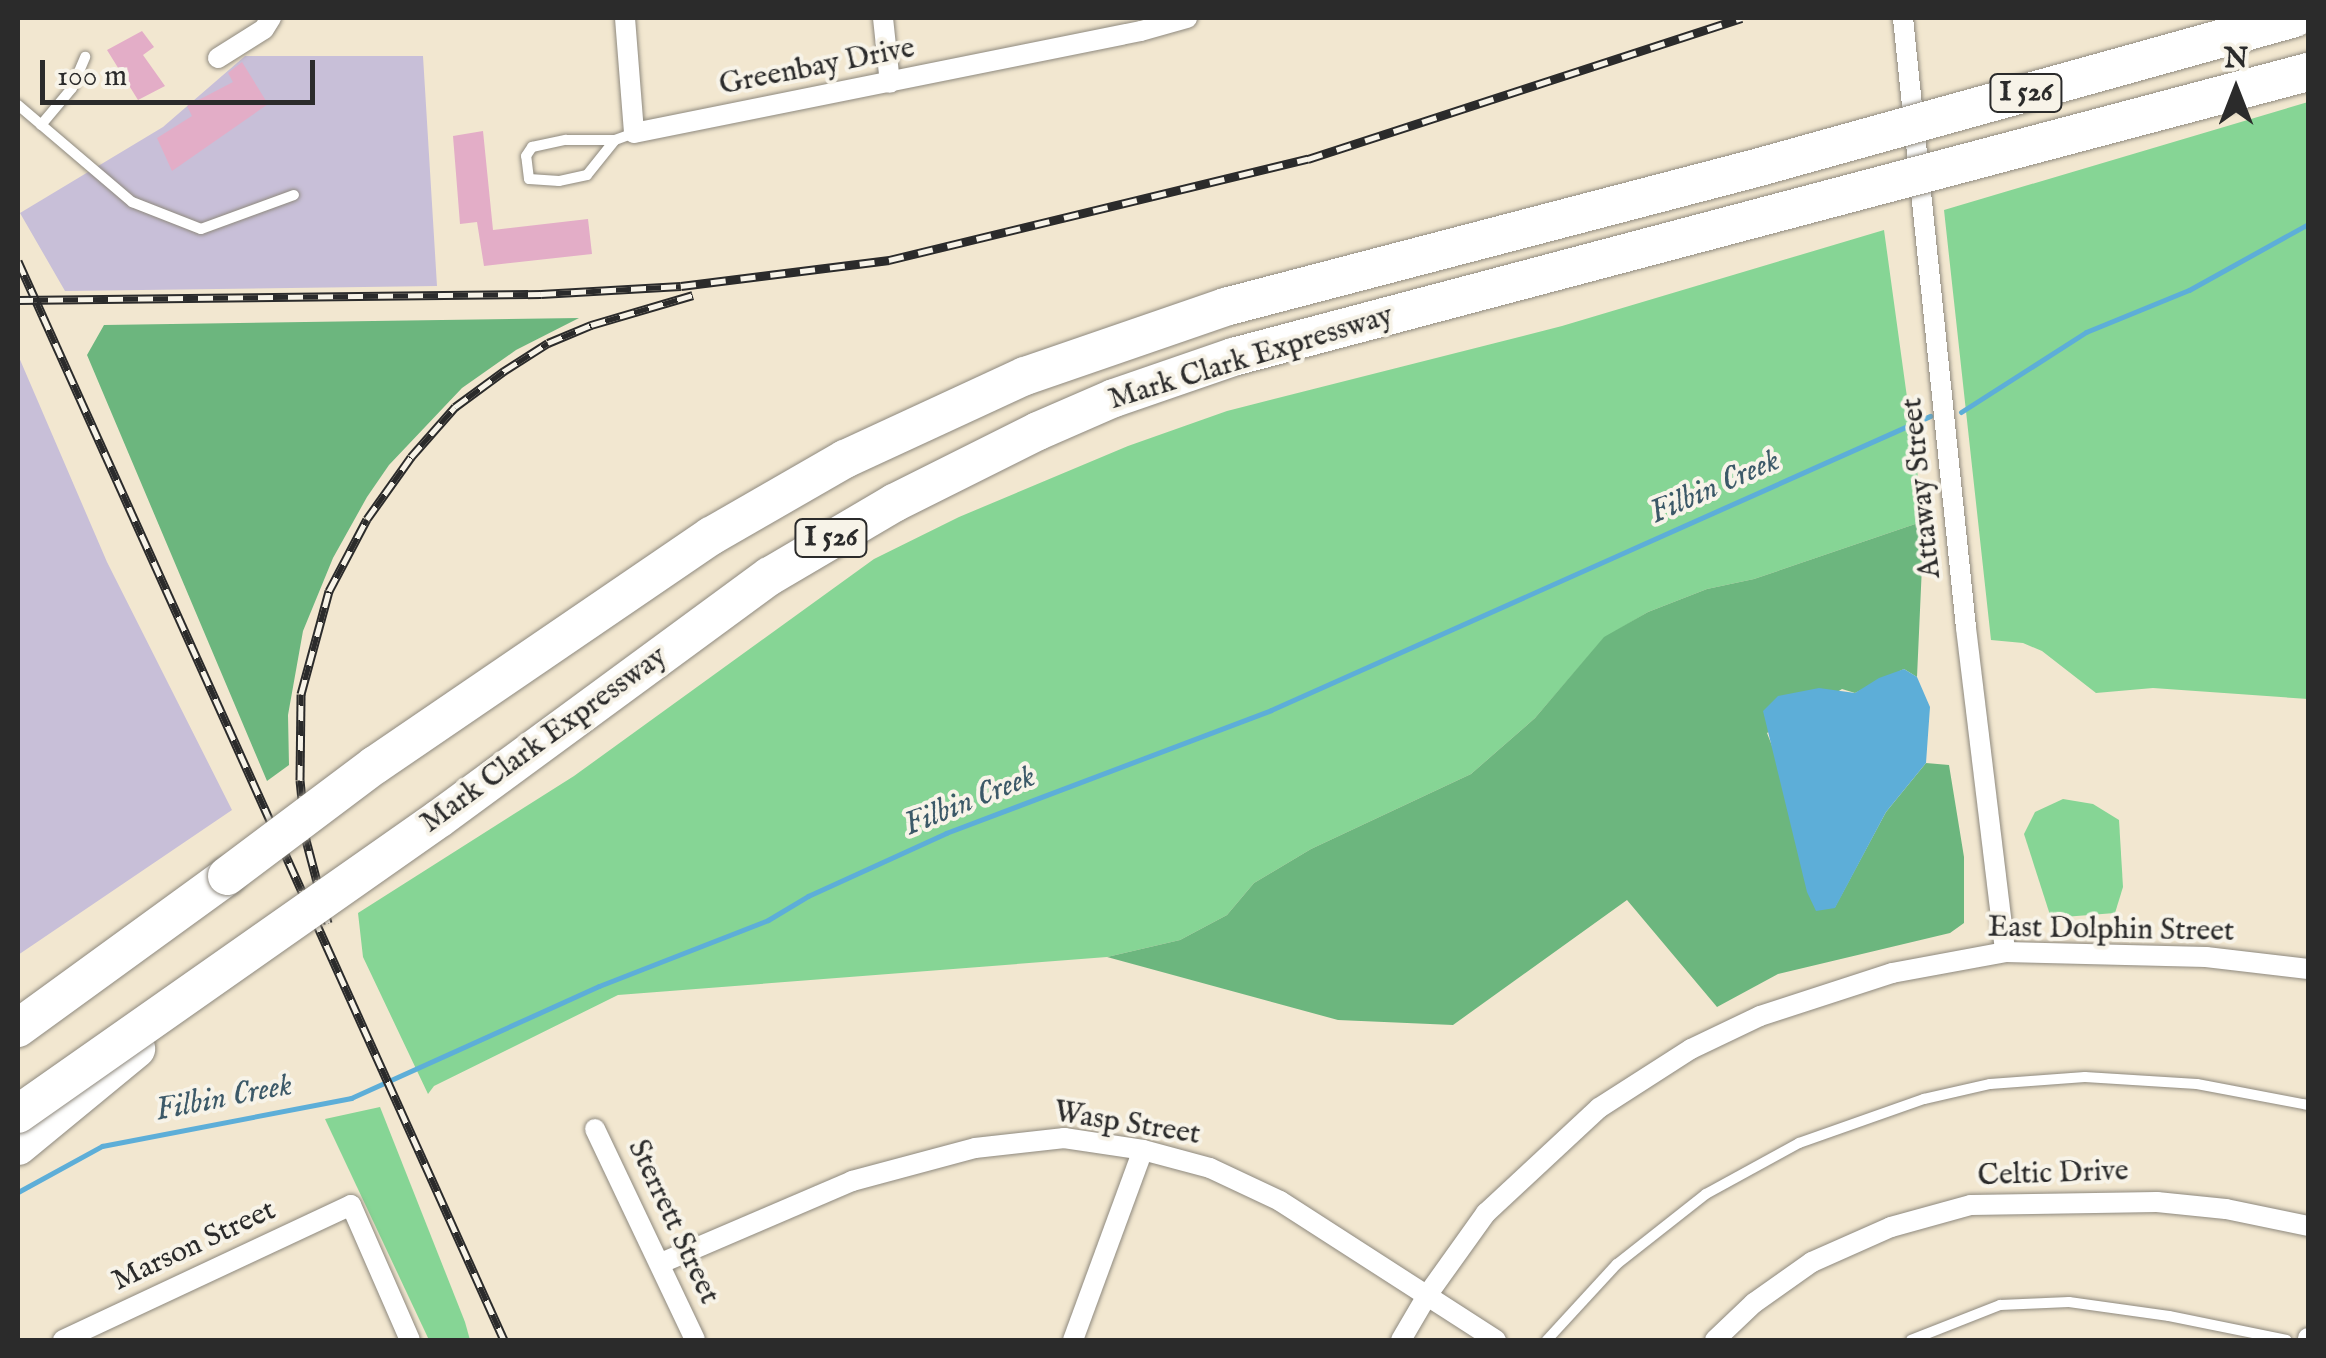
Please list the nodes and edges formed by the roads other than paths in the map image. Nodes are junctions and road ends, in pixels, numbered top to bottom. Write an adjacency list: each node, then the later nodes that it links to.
1 (271, 18): 9 (street)
2 (625, 18): 14 (street)
3 (883, 18): 11 (street)
4 (1187, 18): 7 (street, Greenbay Drive)
5 (1902, 18): 17 (street, Attaway Street)
6 (2296, 18): 18 (highway, Mark Clark Expressway / I 526, bridge)
7 (1140, 24): 11 (street, Greenbay Drive)
8 (85, 57): 13 (lane)
9 (218, 58)
10 (2308, 72): 16 (highway, Mark Clark Expressway / I 526, bridge)
11 (890, 83): 14 (street, Greenbay Drive)
12 (18, 105): 13 (lane)
13 (42, 125): 15 (lane)
14 (624, 137): 14 (lane)
15 (294, 195)
16 (270, 939): 23 (highway, Mark Clark Expressway / I 526, bridge); 25 (highway, bridge)
17 (2006, 952): 19 (street, East Dolphin Street); 29 (street, East Dolphin Street)
18 (109, 964): 20 (highway); 21 (highway, Mark Clark Expressway / I 526)
19 (2308, 969)
20 (18, 1014)
21 (18, 1028)
22 (2308, 1105): 36 (lane)
23 (18, 1114)
24 (595, 1129): 28 (street, Sterrett Street)
25 (18, 1146)
26 (1142, 1150): 28 (street, Wasp Street); 29 (street, Wasp Street); 33 (street)
27 (2308, 1226): 37 (street, Celtic Drive)
28 (661, 1263): 32 (street, Sterrett Street)
29 (1428, 1294): 34 (street, East Dolphin Street); 35 (street, Wasp Street)
30 (63, 1340): 31 (street, Marson Street)
31 (410, 1340)
32 (695, 1340)
33 (1074, 1340)
34 (1401, 1340)
35 (1496, 1340)
36 (1547, 1340)
37 (1715, 1340)
38 (1911, 1340): 39 (lane)
39 (2288, 1340)

